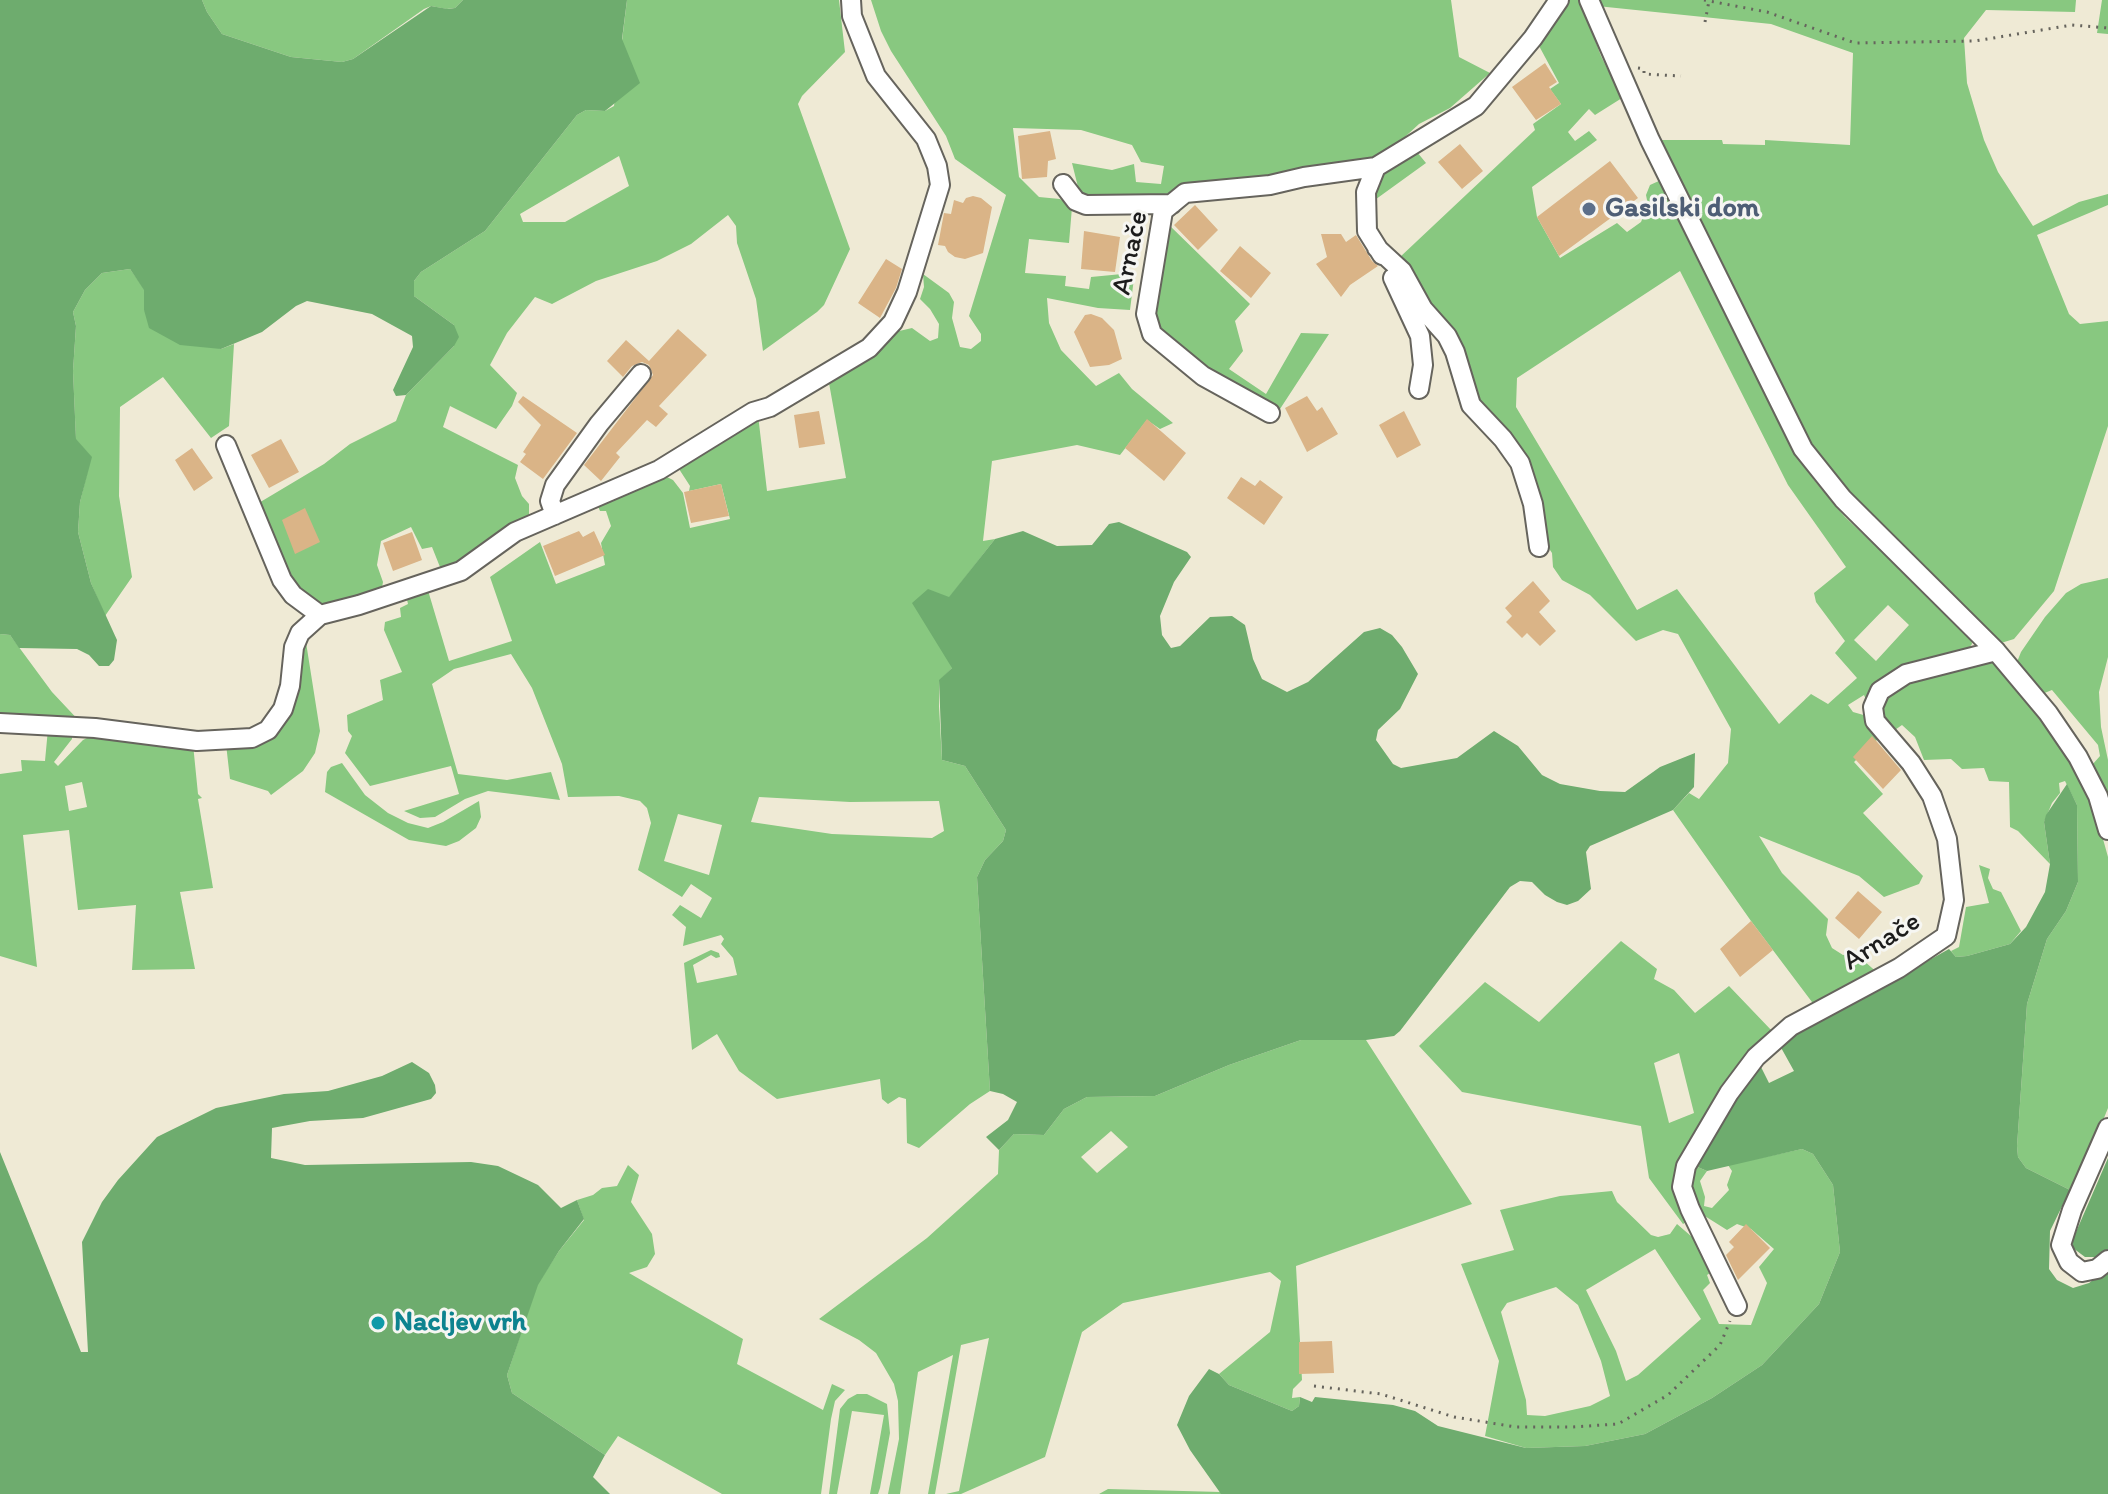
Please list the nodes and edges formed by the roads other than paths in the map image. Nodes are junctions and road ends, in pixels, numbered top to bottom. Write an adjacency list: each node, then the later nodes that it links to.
1 (851, 0): 12 (street)
2 (1559, 0): 4 (street, Arnače)
3 (1589, 0): 15 (street)
4 (1376, 167): 6 (street, Arnače); 7 (street)
5 (1063, 184): 6 (street)
6 (1172, 204): 10 (street, Arnače)
7 (1377, 248): 9 (street); 13 (street)
8 (641, 374): 12 (street)
9 (1419, 389)
10 (1270, 413)
11 (226, 445): 14 (street)
12 (555, 515): 14 (street)
13 (1539, 547)
14 (320, 615): 16 (street)
15 (1996, 651): 17 (street); 20 (street, Arnače)
16 (0, 723)
17 (2108, 830)
18 (2108, 1128): 19 (street)
19 (2108, 1260)
20 (1737, 1306)

